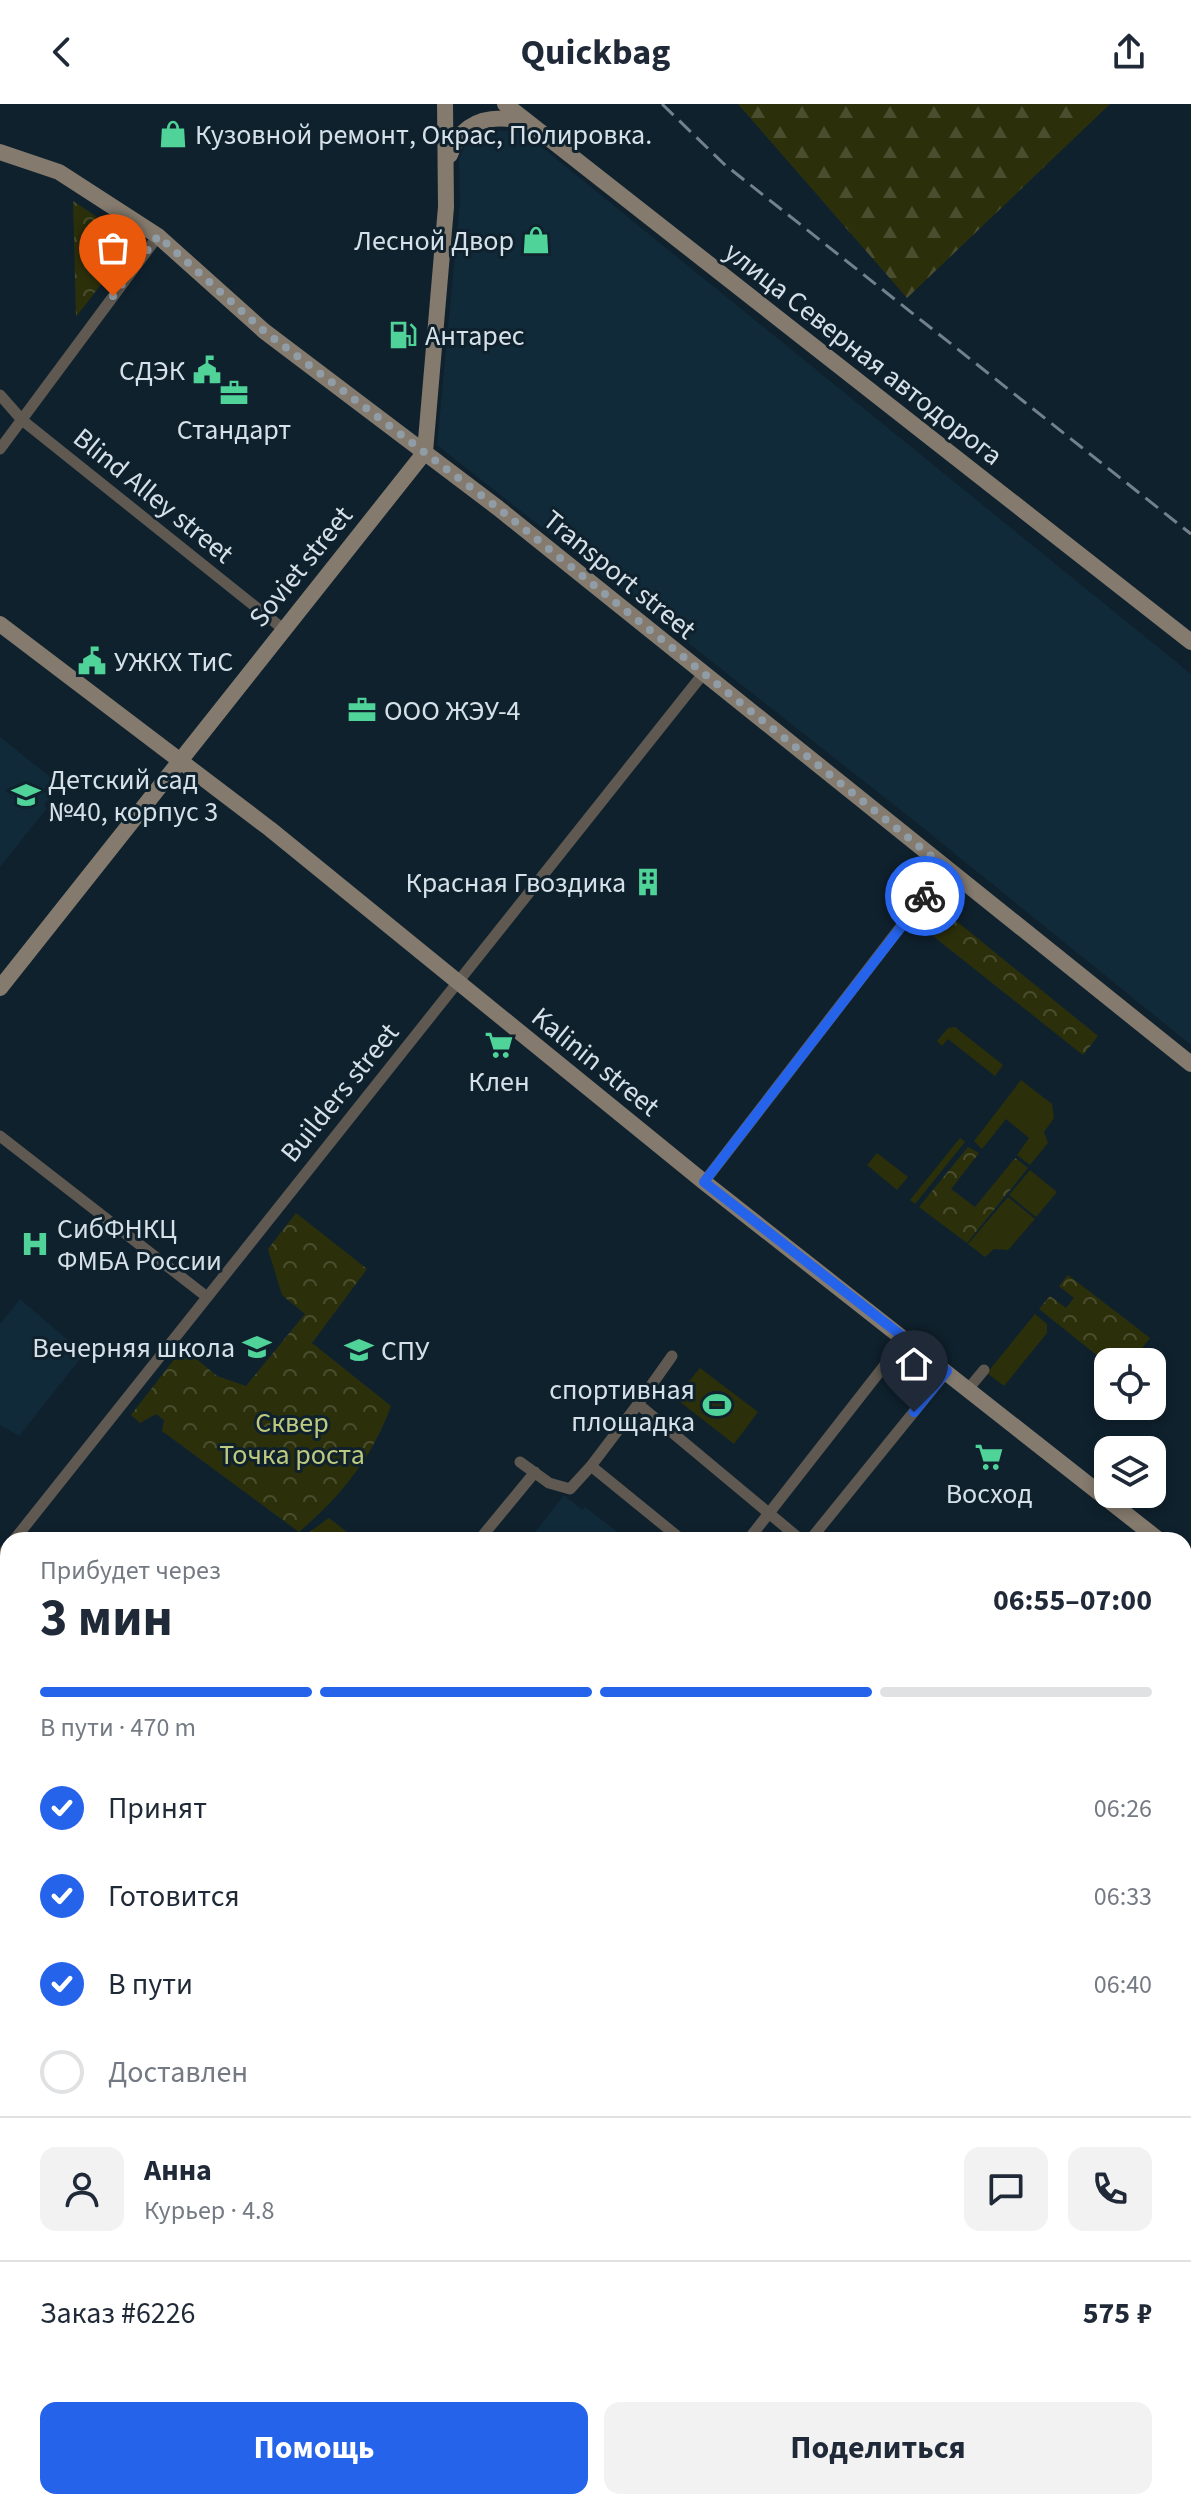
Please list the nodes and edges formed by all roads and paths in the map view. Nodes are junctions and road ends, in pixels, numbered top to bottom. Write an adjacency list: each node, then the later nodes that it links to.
1 (445, 104): 5 (street)
2 (505, 104): 3 (street, улица Северная автодорога)
3 (529, 122): 5 (street); 13 (street, улица Северная автодорога)
4 (0, 152): 6 (street, Transport street)
5 (448, 160): 10 (street)
6 (158, 236): 8 (street); 10 (street, Transport street)
7 (0, 395): 8 (street, Blind Alley street)
8 (22, 420): 9 (street); 12 (street, Blind Alley street)
9 (0, 449)
10 (425, 452): 12 (street, Soviet street); 14 (street, Transport street)
11 (0, 624): 15 (street, Kalinin street)
12 (282, 628): 15 (street, Soviet street)
13 (1191, 642)
14 (703, 674): 16 (street, Transport street); 19 (street, Builders street)
15 (183, 761): 19 (street, Kalinin street); 20 (street, Soviet street)
16 (946, 868): 17 (street); 21 (street, Transport street)
17 (915, 909): 18 (street); 23 (street)
18 (936, 924)
19 (457, 983): 23 (street, Kalinin street); 24 (street, Builders street)
20 (0, 988)
21 (1191, 1064)
22 (0, 1136): 24 (street)
23 (704, 1182): 28 (street, Kalinin street)
24 (207, 1297): 35 (street, Builders street)
25 (672, 1356): 30 (street)
26 (888, 1361): 34 (street)
27 (984, 1370): 29 (street)
28 (947, 1371): 29 (street, Kalinin street); 40 (street)
29 (969, 1388): 41 (street, Kalinin street)
30 (638, 1404): 32 (street); 34 (street)
31 (520, 1462): 33 (street)
32 (591, 1466): 33 (street); 37 (street)
33 (535, 1472): 36 (street)
34 (769, 1515): 38 (street); 39 (street)
35 (20, 1532)
36 (486, 1532)
37 (672, 1532)
38 (755, 1532)
39 (791, 1532)
40 (816, 1532)
41 (1149, 1532)

